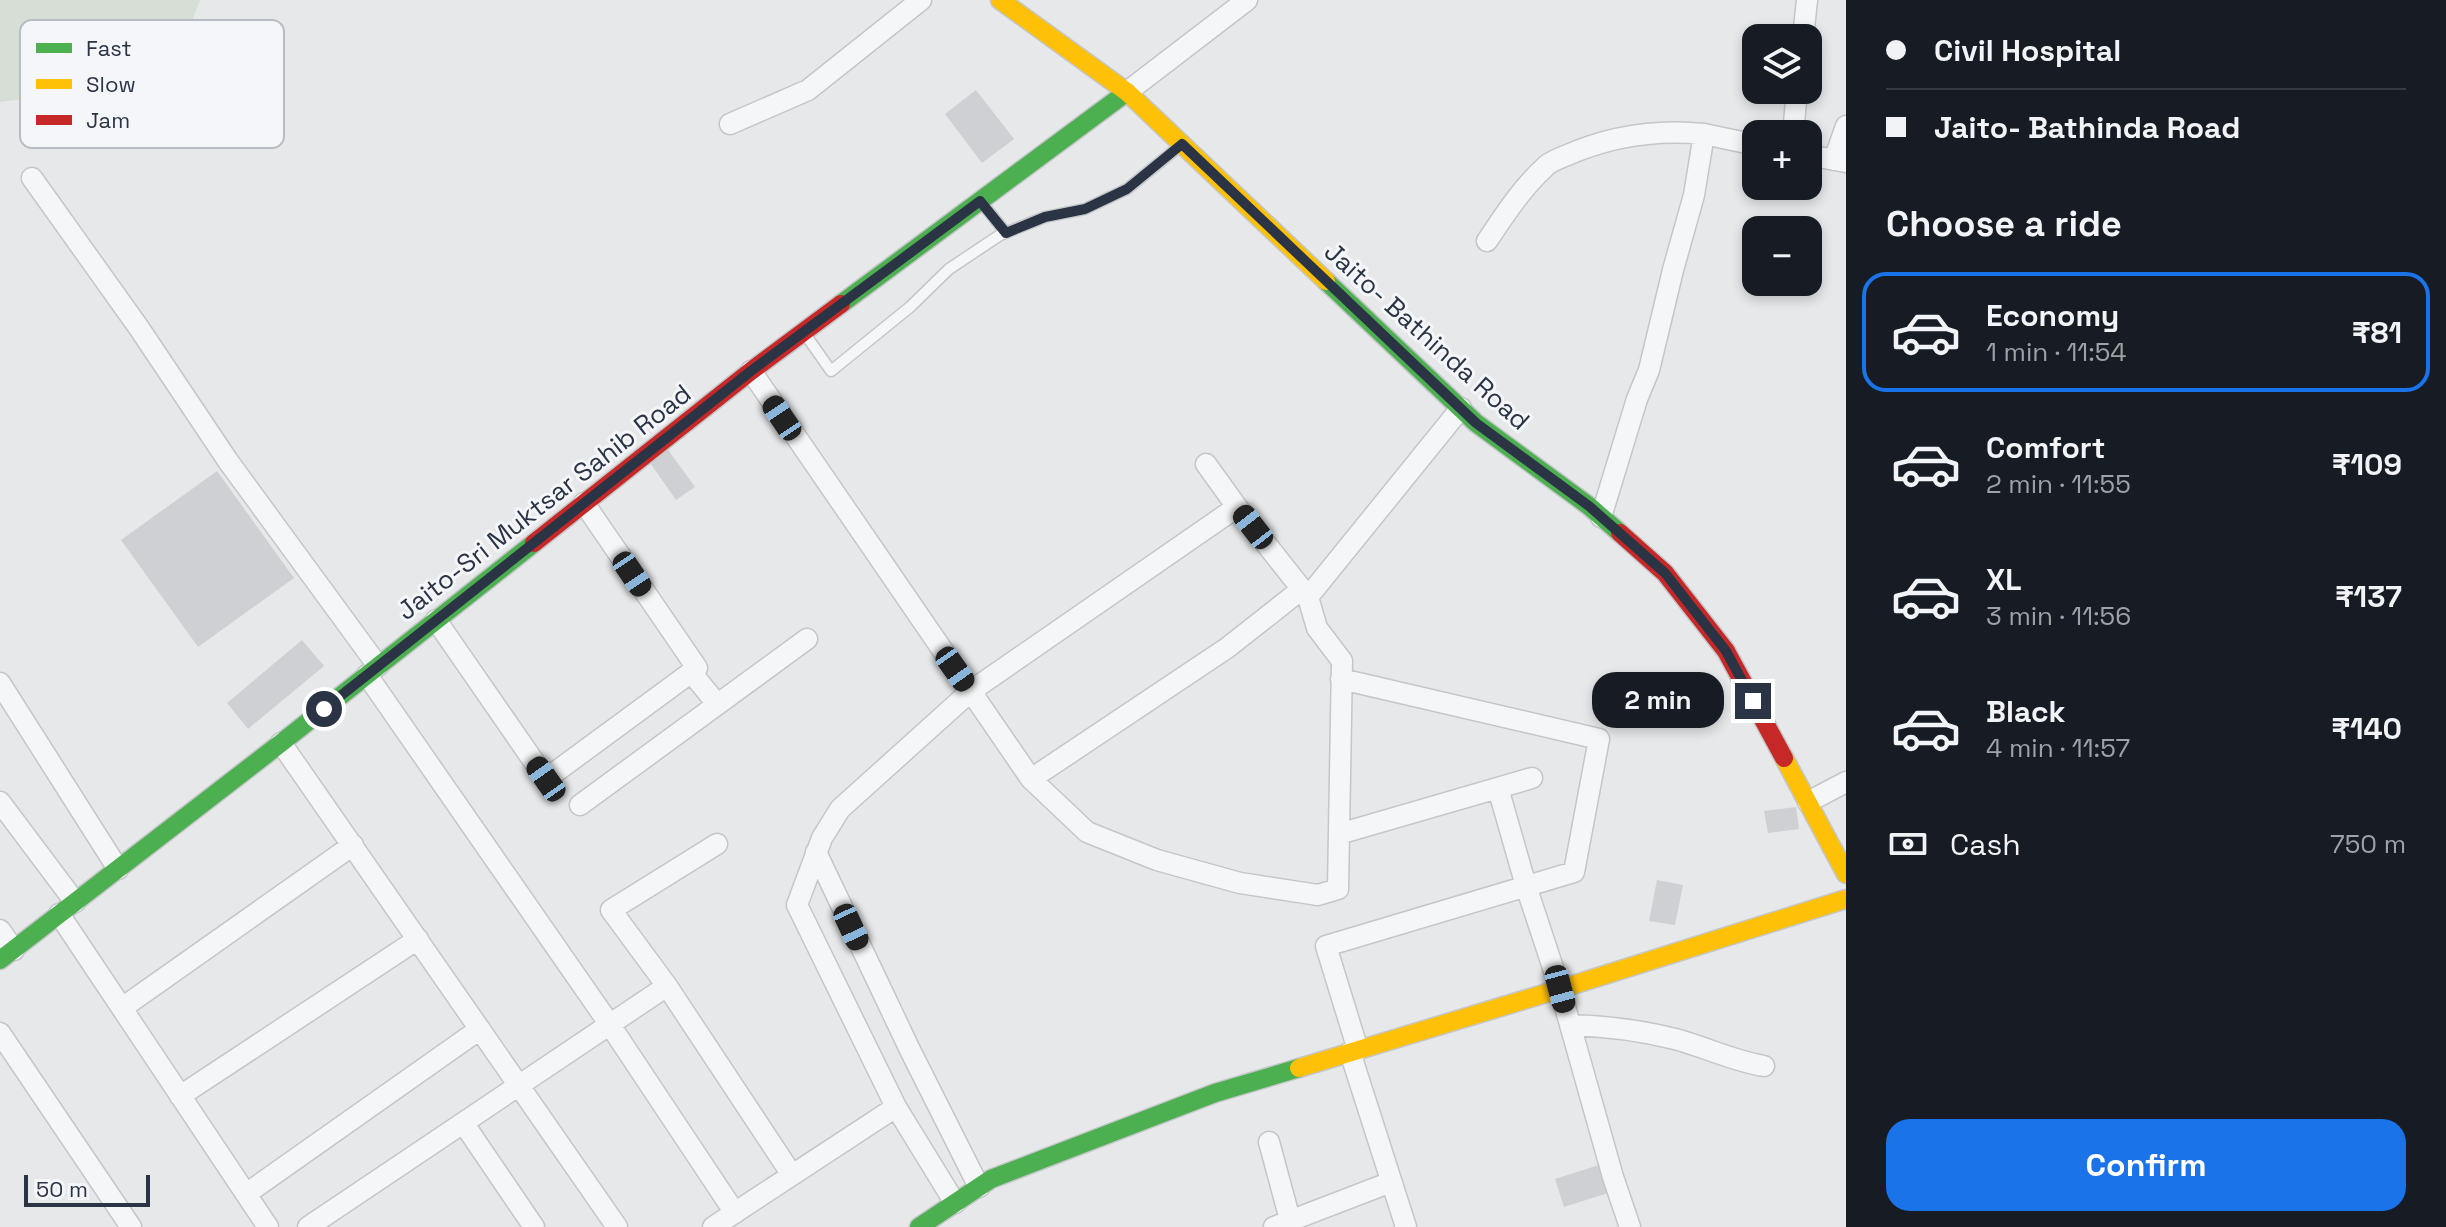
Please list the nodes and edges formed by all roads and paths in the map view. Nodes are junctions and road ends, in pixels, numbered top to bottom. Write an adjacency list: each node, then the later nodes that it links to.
1 (921, 0): 7 (street)
2 (1000, 0): 6 (street, Jaito- Bathinda Road)
3 (1247, 0): 6 (street)
4 (1807, 0): 5 (street)
5 (1804, 24)
6 (1127, 92): 11 (street, Jaito- Bathinda Road); 14 (street, Jaito-Sri Muktsar Sahib Road)
7 (730, 124)
8 (1846, 126): 12 (street)
9 (1704, 134): 10 (street); 16 (street); 23 (street)
10 (1742, 142)
11 (1182, 144): 15 (lane); 19 (street, Jaito- Bathinda Road)
12 (1840, 161)
13 (32, 178): 27 (street)
14 (980, 201): 15 (lane); 17 (street, Jaito-Sri Muktsar Sahib Road)
15 (1006, 233): 17 (lane)
16 (1487, 241)
17 (803, 332): 18 (street, Jaito-Sri Muktsar Sahib Road)
18 (751, 371): 21 (street, Jaito-Sri Muktsar Sahib Road); 31 (street)
19 (1461, 408): 23 (street, Jaito- Bathinda Road); 24 (street)
20 (1206, 464): 22 (street)
21 (584, 503): 25 (street, Jaito-Sri Muktsar Sahib Road); 28 (street)
22 (1237, 507): 24 (street); 31 (street)
23 (1601, 517): 39 (street, Jaito- Bathinda Road)
24 (1305, 593): 29 (street); 35 (street)
25 (436, 620): 27 (street, Jaito-Sri Muktsar Sahib Road); 28 (street)
26 (807, 639): 32 (street)
27 (372, 671): 33 (street, Jaito-Sri Muktsar Sahib Road); 56 (street)
28 (691, 672): 32 (street)
29 (1341, 679): 41 (street); 47 (street)
30 (0, 683): 45 (street)
31 (971, 691): 35 (street); 44 (street)
32 (717, 704): 40 (street)
33 (281, 743): 43 (street); 45 (street, Jaito-Sri Muktsar Sahib Road)
34 (1532, 778): 37 (street)
35 (1031, 779): 41 (street)
36 (1846, 782): 39 (street)
37 (1498, 788): 41 (street); 47 (street)
38 (0, 802): 49 (street)
39 (1808, 802): 46 (street, Jaito- Bathinda Road)
40 (580, 805)
41 (1339, 834)
42 (717, 844): 53 (street)
43 (353, 845): 51 (street); 55 (street)
44 (816, 852): 64 (street); 69 (street)
45 (118, 869): 49 (street, Jaito-Sri Muktsar Sahib Road)
46 (1846, 874)
47 (1526, 886): 54 (street); 60 (street)
48 (1846, 899): 54 (street)
49 (67, 908): 52 (street, Jaito-Sri Muktsar Sahib Road); 55 (street)
50 (0, 930): 52 (street)
51 (418, 939): 58 (street); 63 (street)
52 (7, 955)
53 (667, 986): 56 (street); 67 (street)
54 (1560, 989): 57 (street); 60 (street)
55 (122, 1008): 63 (street)
56 (610, 1025): 62 (street); 72 (street)
57 (1570, 1025): 61 (street); 82 (street)
58 (480, 1029): 62 (street); 70 (street)
59 (0, 1033): 74 (street)
60 (1354, 1051): 68 (street); 69 (street)
61 (1764, 1066)
62 (520, 1086): 65 (street); 78 (street)
63 (180, 1096): 70 (street)
64 (896, 1107): 67 (street); 71 (street)
65 (464, 1124): 76 (street); 77 (street)
66 (1269, 1142): 73 (street)
67 (792, 1175): 72 (street)
68 (1391, 1182): 73 (street); 81 (street)
69 (979, 1187): 71 (street)
70 (246, 1194): 75 (street)
71 (955, 1203): 80 (street)
72 (735, 1213): 79 (street)
73 (1285, 1225)
74 (131, 1227)
75 (268, 1227)
76 (308, 1227)
77 (534, 1227)
78 (617, 1227)
79 (713, 1227)
80 (919, 1227)
81 (1406, 1227)
82 (1630, 1227)

